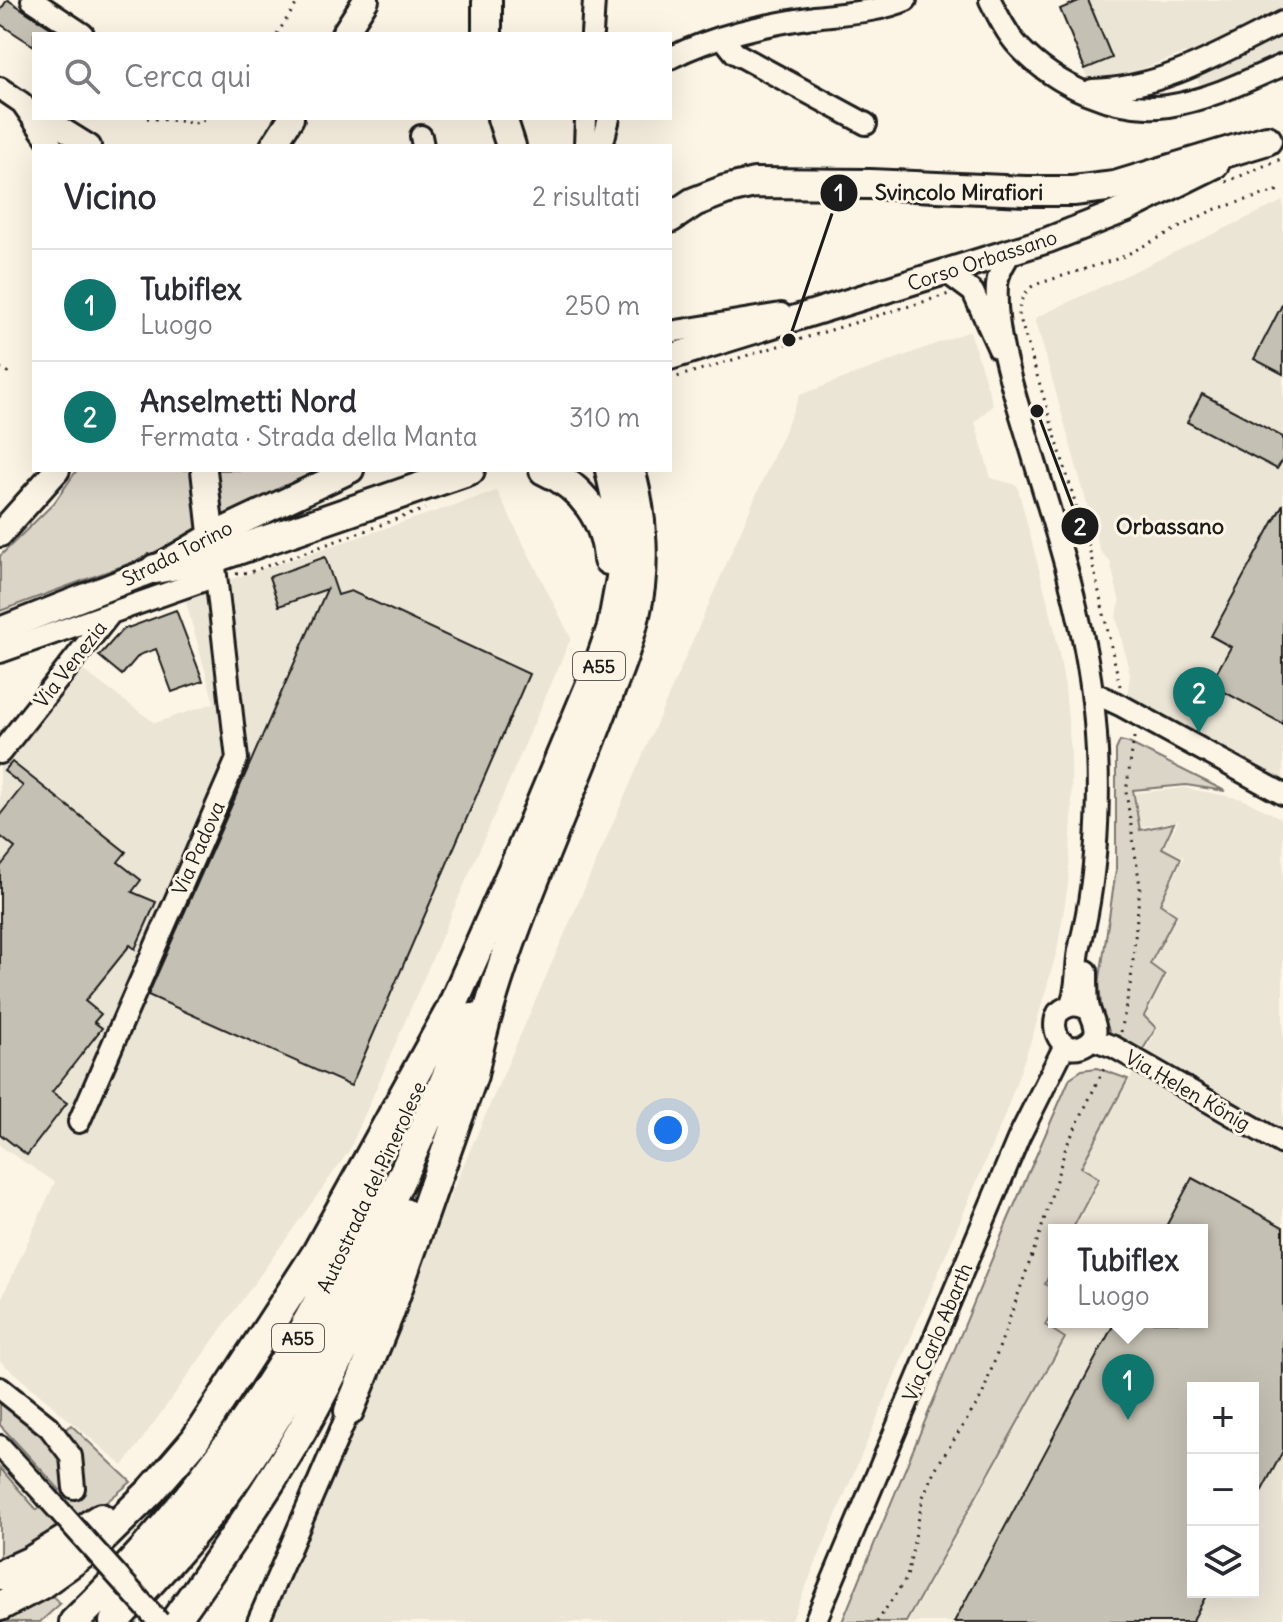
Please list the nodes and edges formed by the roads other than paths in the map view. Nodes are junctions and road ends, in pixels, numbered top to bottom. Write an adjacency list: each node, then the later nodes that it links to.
1 (32, 0): 8 (street)
2 (366, 0): 9 (main road)
3 (487, 0): 10 (highway)
4 (594, 0): 11 (street)
5 (906, 0): 12 (street)
6 (990, 0): 16 (street)
7 (1281, 21): 16 (street)
8 (80, 32)
9 (345, 32)
10 (487, 32)
11 (592, 32)
12 (722, 37): 13 (street); 24 (street)
13 (672, 57)
14 (1283, 65): 16 (street)
15 (0, 88): 17 (street)
16 (1080, 90)
17 (28, 107)
18 (36, 120): 26 (street)
19 (48, 120): 27 (street)
20 (290, 120): 28 (main road)
21 (503, 120): 29 (highway)
22 (586, 120): 30 (street)
23 (608, 120): 31 (street)
24 (866, 124)
25 (1275, 136): 32 (highway); 33 (main road, Corso Orbassano)
26 (51, 144)
27 (87, 144)
28 (274, 144)
29 (510, 144)
30 (585, 144)
31 (602, 144)
32 (672, 217)
33 (1011, 252): 34 (main road, Corso Orbassano); 38 (street)
34 (948, 283): 35 (main road, Corso Orbassano); 38 (street)
35 (845, 304): 36 (street); 37 (main road, Corso Orbassano)
36 (672, 332)
37 (672, 356)
38 (1004, 359): 52 (street)
39 (54, 472): 46 (main road)
40 (204, 472): 47 (main road)
41 (348, 472): 47 (main road, Strada Torino)
42 (464, 472): 47 (highway)
43 (547, 472): 55 (highway)
44 (610, 472): 55 (highway, A55)
45 (630, 472): 56 (highway, A55)
46 (0, 534)
47 (214, 557): 48 (highway); 49 (street, Strada Torino); 62 (street, Via Padova)
48 (155, 569): 50 (main road, Strada Torino)
49 (111, 613): 51 (street, Strada Torino); 53 (street, Via Venezia)
50 (0, 630)
51 (0, 652)
52 (1092, 692): 54 (street); 57 (street)
53 (0, 753)
54 (1283, 794)
55 (521, 851): 58 (highway, A55)
56 (510, 944): 61 (highway); 72 (highway, A55)
57 (1080, 1007): 59 (street); 60 (street)
58 (451, 1009): 66 (highway); 71 (highway, Autostrada del Pinerolese / A55)
59 (1092, 1039): 60 (street); 63 (street, Via Helen König)
60 (1065, 1045): 76 (street, Via Carlo Abarth)
61 (478, 1046): 65 (highway); 74 (highway)
62 (79, 1122)
63 (1283, 1144)
64 (0, 1388): 68 (street)
65 (349, 1411): 75 (street)
66 (207, 1420): 69 (highway); 70 (highway)
67 (0, 1446): 73 (street, bridge)
68 (74, 1488)
69 (0, 1575)
70 (0, 1606)
71 (74, 1622)
72 (114, 1622)
73 (159, 1622)
74 (174, 1622)
75 (258, 1622)
76 (815, 1622)

